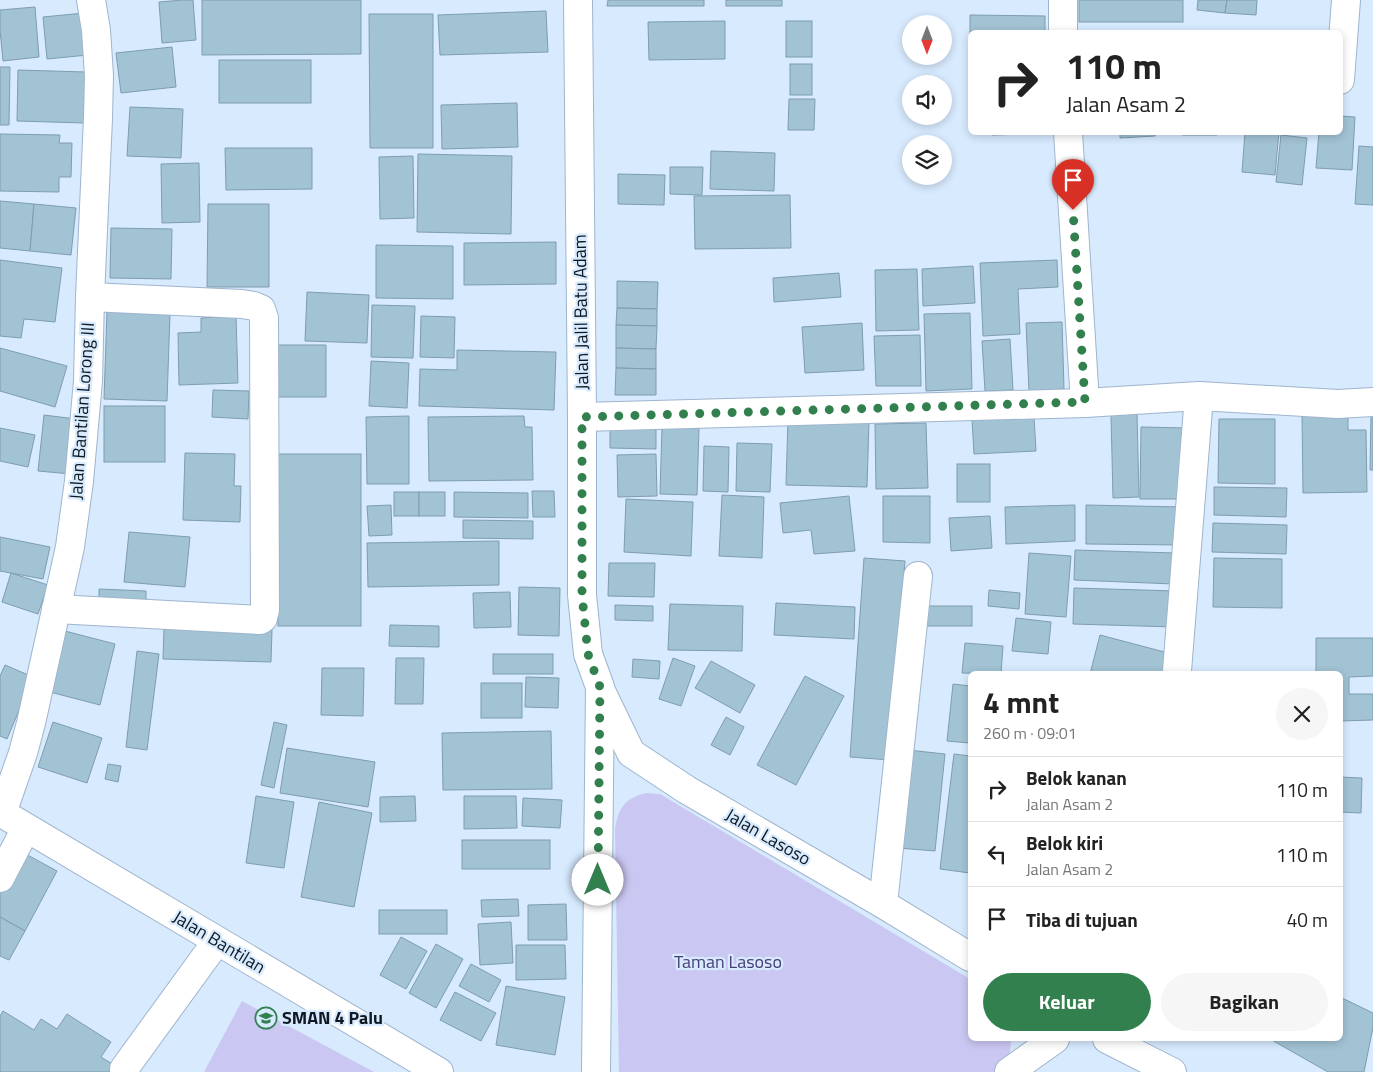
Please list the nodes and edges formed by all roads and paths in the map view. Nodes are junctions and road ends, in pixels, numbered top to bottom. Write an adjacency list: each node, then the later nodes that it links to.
1 (91, 0): 8 (street, Jalan Bantilan Lorong III)
2 (578, 0): 12 (street, Jalan Jalil Batu Adam)
3 (1063, 0): 5 (street)
4 (1346, 0): 6 (street)
5 (1063, 30)
6 (1343, 40)
7 (1068, 135): 10 (street)
8 (90, 297): 14 (street, Jalan Bantilan Lorong III); 14 (street)
9 (1199, 396): 10 (street); 11 (street); 15 (street)
10 (1085, 402): 12 (street)
11 (1373, 402)
12 (582, 417): 16 (street, Jalan Jalil Batu Adam)
13 (918, 576): 20 (street)
14 (56, 609): 17 (street, Jalan Bantilan Lorong III)
15 (1177, 671)
16 (600, 687): 20 (street, Jalan Lasoso); 27 (street, Jalan Jalil Batu Adam)
17 (1, 813): 18 (street, Jalan Bantilan)
18 (26, 828): 19 (street); 21 (street, Jalan Bantilan)
19 (0, 878)
20 (884, 904): 22 (street, Jalan Lasoso)
21 (217, 941): 25 (street); 26 (street, Jalan Bantilan)
22 (968, 956)
23 (1053, 1041): 28 (street)
24 (1119, 1042): 29 (street)
25 (124, 1069)
26 (439, 1072)
27 (596, 1072)
28 (1009, 1072)
29 (1172, 1072)

